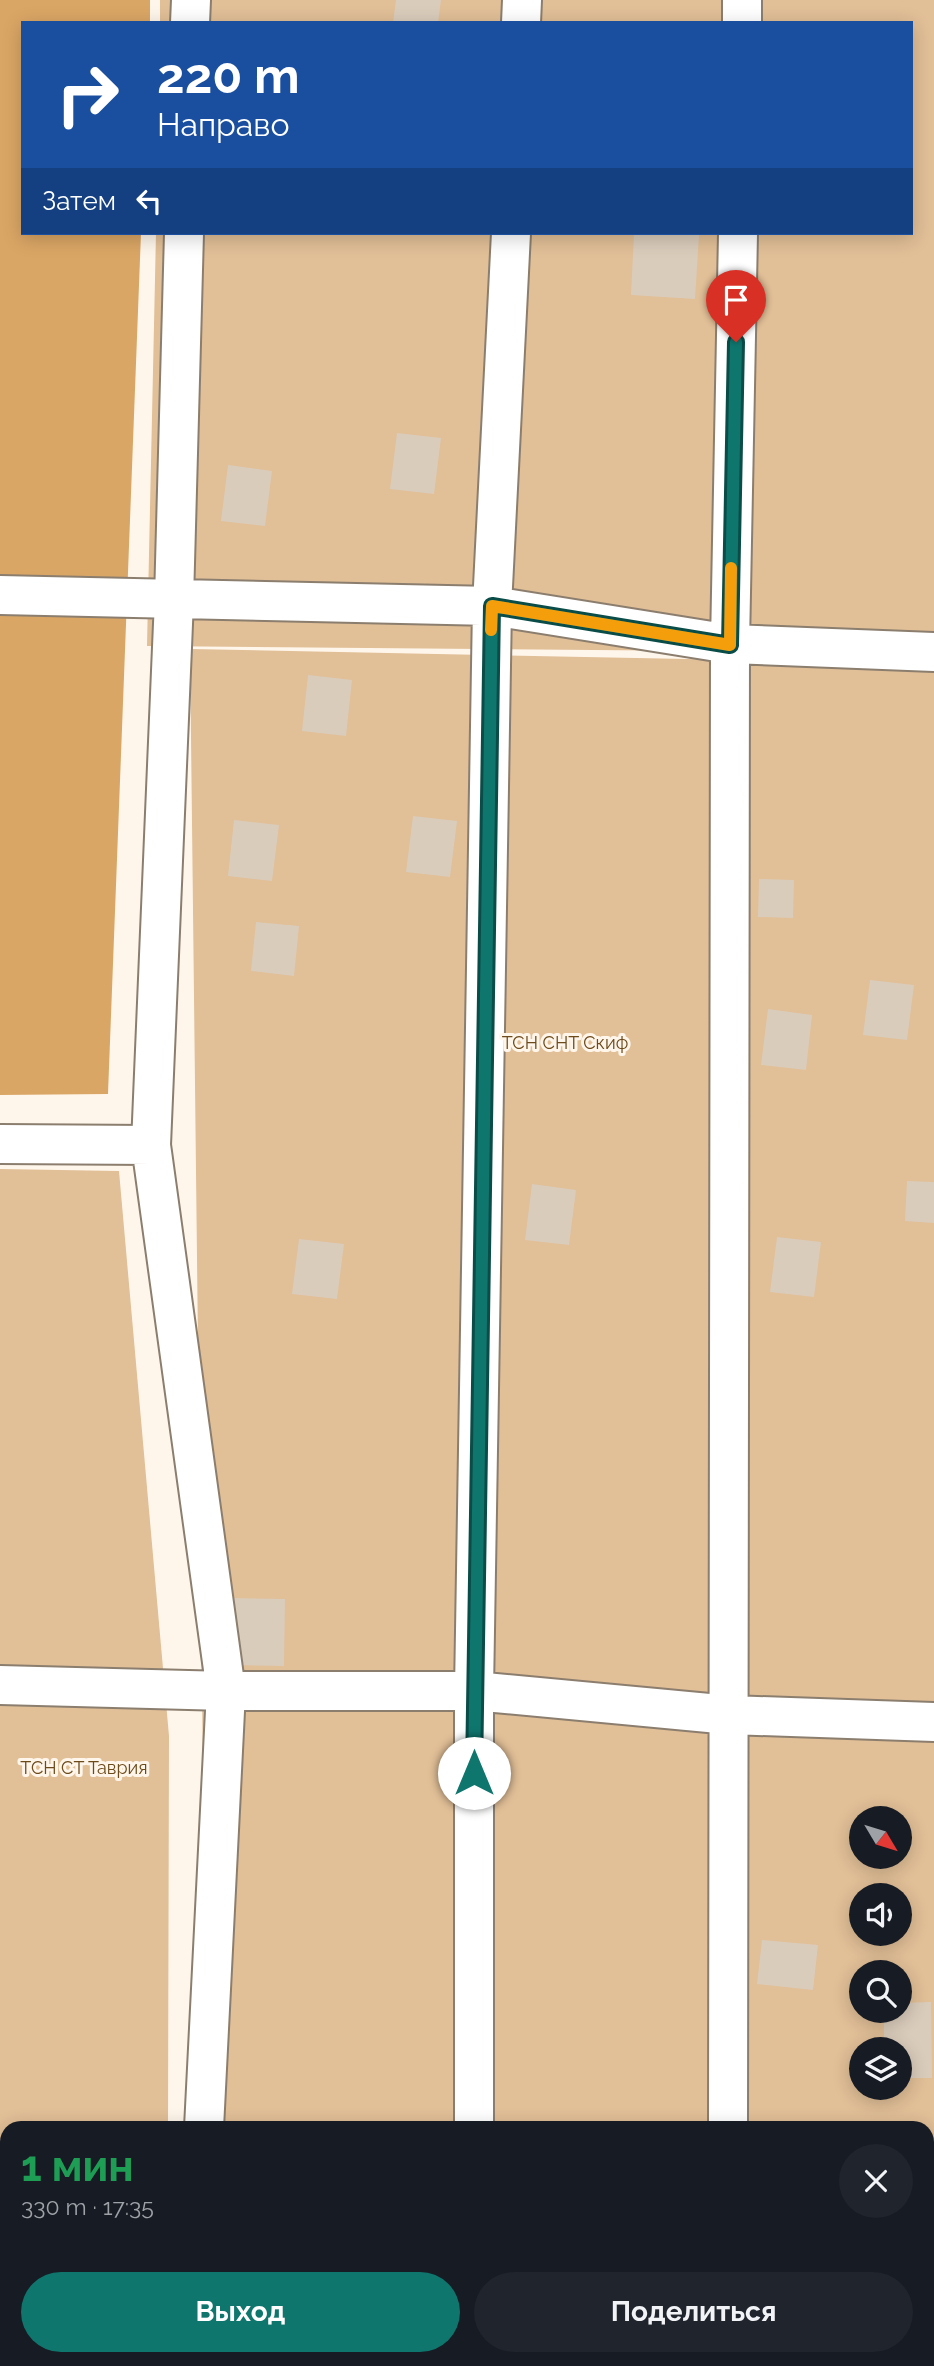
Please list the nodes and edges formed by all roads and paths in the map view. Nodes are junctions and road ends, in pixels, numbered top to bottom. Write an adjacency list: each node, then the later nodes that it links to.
1 (191, 0): 4 (street)
2 (522, 0): 5 (street)
3 (742, 0): 6 (street)
4 (190, 21)
5 (521, 21)
6 (742, 21)
7 (184, 235): 11 (street)
8 (511, 235): 12 (street)
9 (738, 235): 13 (street)
10 (0, 595): 11 (street)
11 (174, 600): 12 (street); 16 (street)
12 (492, 606): 13 (street); 19 (street)
13 (730, 645): 14 (street); 20 (street)
14 (934, 652)
15 (0, 1144): 16 (street)
16 (151, 1146): 18 (street)
17 (0, 1685): 18 (street)
18 (226, 1691): 19 (street); 22 (street)
19 (474, 1691): 20 (street); 23 (street)
20 (730, 1716): 21 (street); 24 (street)
21 (934, 1722)
22 (204, 2121)
23 (474, 2121)
24 (728, 2121)

